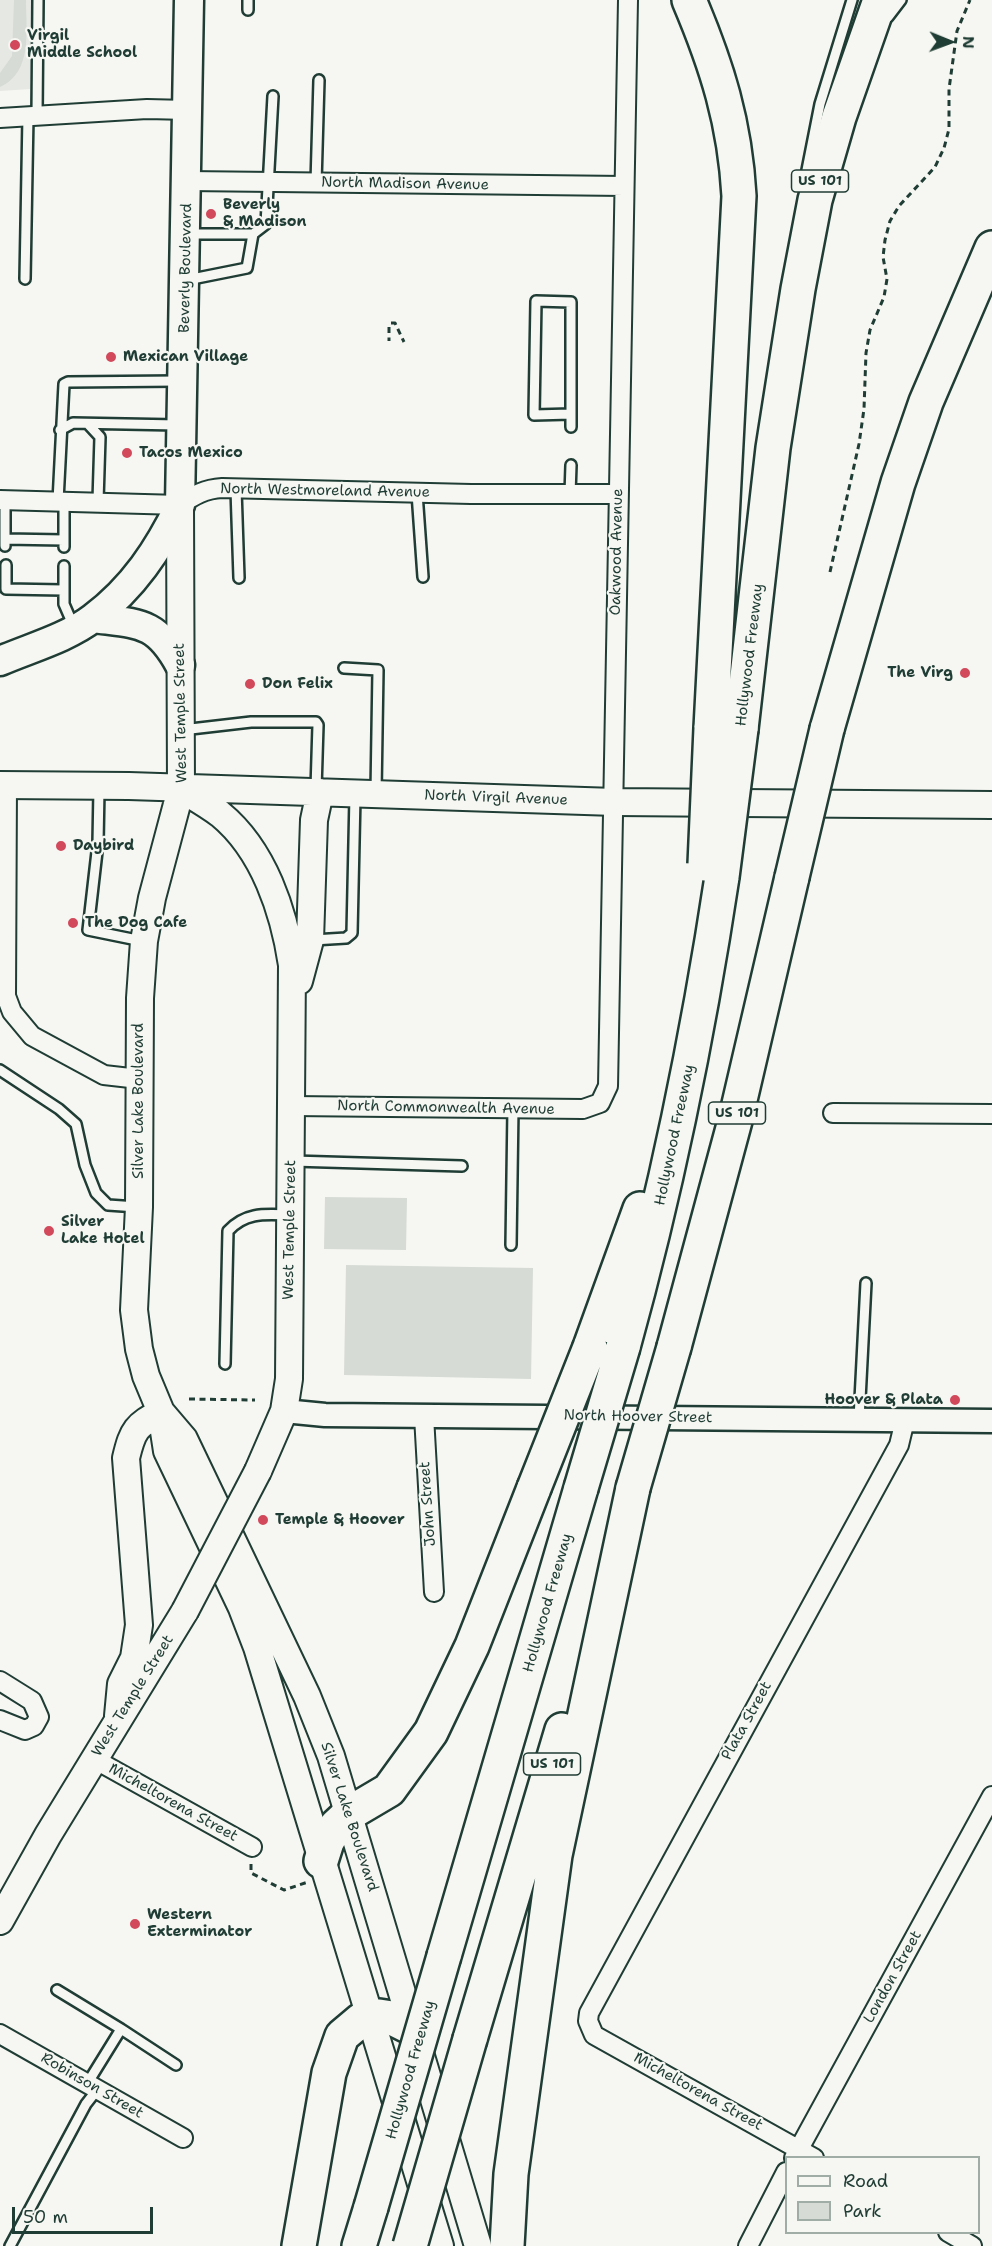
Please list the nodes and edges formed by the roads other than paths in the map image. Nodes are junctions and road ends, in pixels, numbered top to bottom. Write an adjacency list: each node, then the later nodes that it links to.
1 (38, 0): 12 (lane)
2 (189, 0): 11 (main road, Beverly Boulevard)
3 (628, 0): 17 (street, Oakwood Avenue)
4 (689, 0): 50 (highway)
5 (852, 0): 18 (lane)
6 (880, 0): 8 (highway, Hollywood Freeway / US 101)
7 (901, 0): 8 (lane)
8 (861, 53): 25 (highway, Hollywood Freeway / US 101)
9 (319, 80): 16 (lane)
10 (273, 96): 15 (lane)
11 (188, 110): 12 (street); 14 (main road, Beverly Boulevard)
12 (33, 116): 13 (street); 23 (lane)
13 (0, 118)
14 (187, 181): 15 (street, North Madison Avenue); 19 (main road, Beverly Boulevard)
15 (271, 182): 16 (street, North Madison Avenue); 20 (lane)
16 (316, 183): 17 (street, North Madison Avenue)
17 (624, 186): 36 (street, Oakwood Avenue)
18 (802, 194)
19 (186, 234): 20 (lane); 24 (main road, Beverly Boulevard)
20 (252, 234): 24 (lane)
21 (992, 248): 82 (highway, US 101, bridge)
22 (793, 262): 25 (lane)
23 (25, 279)
24 (186, 280): 26 (main road, Beverly Boulevard)
25 (784, 369): 50 (highway, Hollywood Freeway / US 101)
26 (184, 381): 29 (main road, Beverly Boulevard); 31 (lane)
27 (571, 414): 27 (lane); 30 (lane)
28 (88, 424): 29 (lane); 31 (lane); 39 (lane)
29 (183, 426): 40 (main road, Beverly Boulevard)
30 (571, 427)
31 (60, 430): 38 (lane)
32 (571, 465): 35 (lane)
33 (236, 489): 34 (street, North Westmoreland Avenue); 40 (street, North Westmoreland Avenue); 44 (lane)
34 (417, 493): 35 (street, North Westmoreland Avenue); 43 (lane)
35 (570, 494): 36 (street, North Westmoreland Avenue)
36 (618, 494): 57 (street, Oakwood Avenue)
37 (2, 500): 38 (street); 38 (lane)
38 (61, 501): 39 (street)
39 (98, 501): 40 (street)
40 (180, 505): 46 (main road, Beverly Boulevard); 48 (main road, West Temple Street)
41 (6, 565): 45 (lane)
42 (64, 566): 45 (lane)
43 (423, 577)
44 (239, 578)
45 (63, 590): 46 (lane)
46 (84, 623): 47 (main road, Beverly Boulevard); 48 (main road)
47 (0, 661)
48 (180, 665): 51 (main road, West Temple Street)
49 (344, 668): 56 (lane)
50 (726, 728): 61 (highway, Hollywood Freeway / US 101, bridge)
51 (181, 730): 54 (main road, West Temple Street); 55 (lane)
52 (4, 785): 53 (main road, North Virgil Avenue); 63 (street)
53 (99, 786): 54 (main road, North Virgil Avenue); 60 (lane)
54 (181, 789): 55 (main road, North Virgil Avenue); 59 (main road, West Temple Street); 60 (main road, Silver Lake Boulevard)
55 (318, 792): 56 (main road, North Virgil Avenue); 59 (main road)
56 (365, 794): 57 (main road, North Virgil Avenue); 59 (lane)
57 (615, 801): 58 (main road, North Virgil Avenue); 64 (street, Oakwood Avenue)
58 (992, 805)
59 (299, 940): 65 (main road, West Temple Street)
60 (144, 941): 63 (main road, Silver Lake Boulevard)
61 (691, 1063): 89 (highway, bridge); 107 (highway, Hollywood Freeway / US 101, bridge)
62 (0, 1070): 71 (lane)
63 (139, 1079): 71 (main road, Silver Lake Boulevard)
64 (600, 1103): 66 (street, North Commonwealth Avenue)
65 (291, 1106): 66 (street, North Commonwealth Avenue); 69 (main road, West Temple Street)
66 (513, 1108): 73 (lane)
67 (833, 1113): 68 (street)
68 (992, 1114)
69 (291, 1161): 70 (lane); 72 (main road, West Temple Street)
70 (462, 1166)
71 (139, 1207): 77 (main road, Silver Lake Boulevard)
72 (290, 1215): 75 (lane); 76 (main road, West Temple Street)
73 (511, 1245)
74 (866, 1283): 79 (lane)
75 (225, 1364)
76 (284, 1411): 78 (street, North Hoover Street); 86 (main road, West Temple Street, bridge)
77 (161, 1413): 86 (main road); 89 (main road, Silver Lake Boulevard); 91 (main road, Silver Lake Boulevard)
78 (424, 1416): 79 (street, North Hoover Street); 83 (street, John Street)
79 (859, 1419): 80 (street, North Hoover Street)
80 (905, 1420): 81 (street, North Hoover Street); 95 (street, Plata Street)
81 (992, 1421)
82 (633, 1488): 108 (highway, US 101, bridge); 111 (highway)
83 (434, 1592)
84 (0, 1681): 85 (street)
85 (0, 1720)
86 (117, 1722): 87 (main road, West Temple Street)
87 (94, 1759): 90 (street, Micheltorena Street); 92 (main road, West Temple Street)
88 (992, 1796): 102 (street, London Street)
89 (350, 1813): 91 (highway); 97 (main road, Silver Lake Boulevard)
90 (252, 1847)
91 (315, 1872): 94 (main road, Silver Lake Boulevard)
92 (0, 1921)
93 (57, 1990): 96 (lane)
94 (369, 2017): 97 (highway); 106 (highway); 109 (main road, Silver Lake Boulevard)
95 (588, 2021): 102 (street, Micheltorena Street)
96 (121, 2029): 99 (lane); 100 (lane)
97 (414, 2029): 110 (main road, Silver Lake Boulevard)
98 (0, 2034): 100 (street, Robinson Street)
99 (176, 2065)
100 (92, 2087): 101 (street, Robinson Street); 105 (lane)
101 (183, 2138)
102 (802, 2155)
103 (785, 2174): 112 (street)
104 (951, 2234): 113 (street)
105 (10, 2246)
106 (298, 2246)
107 (359, 2246)
108 (410, 2246)
109 (440, 2246)
110 (478, 2246)
111 (507, 2246)
112 (747, 2246)
113 (972, 2246)

